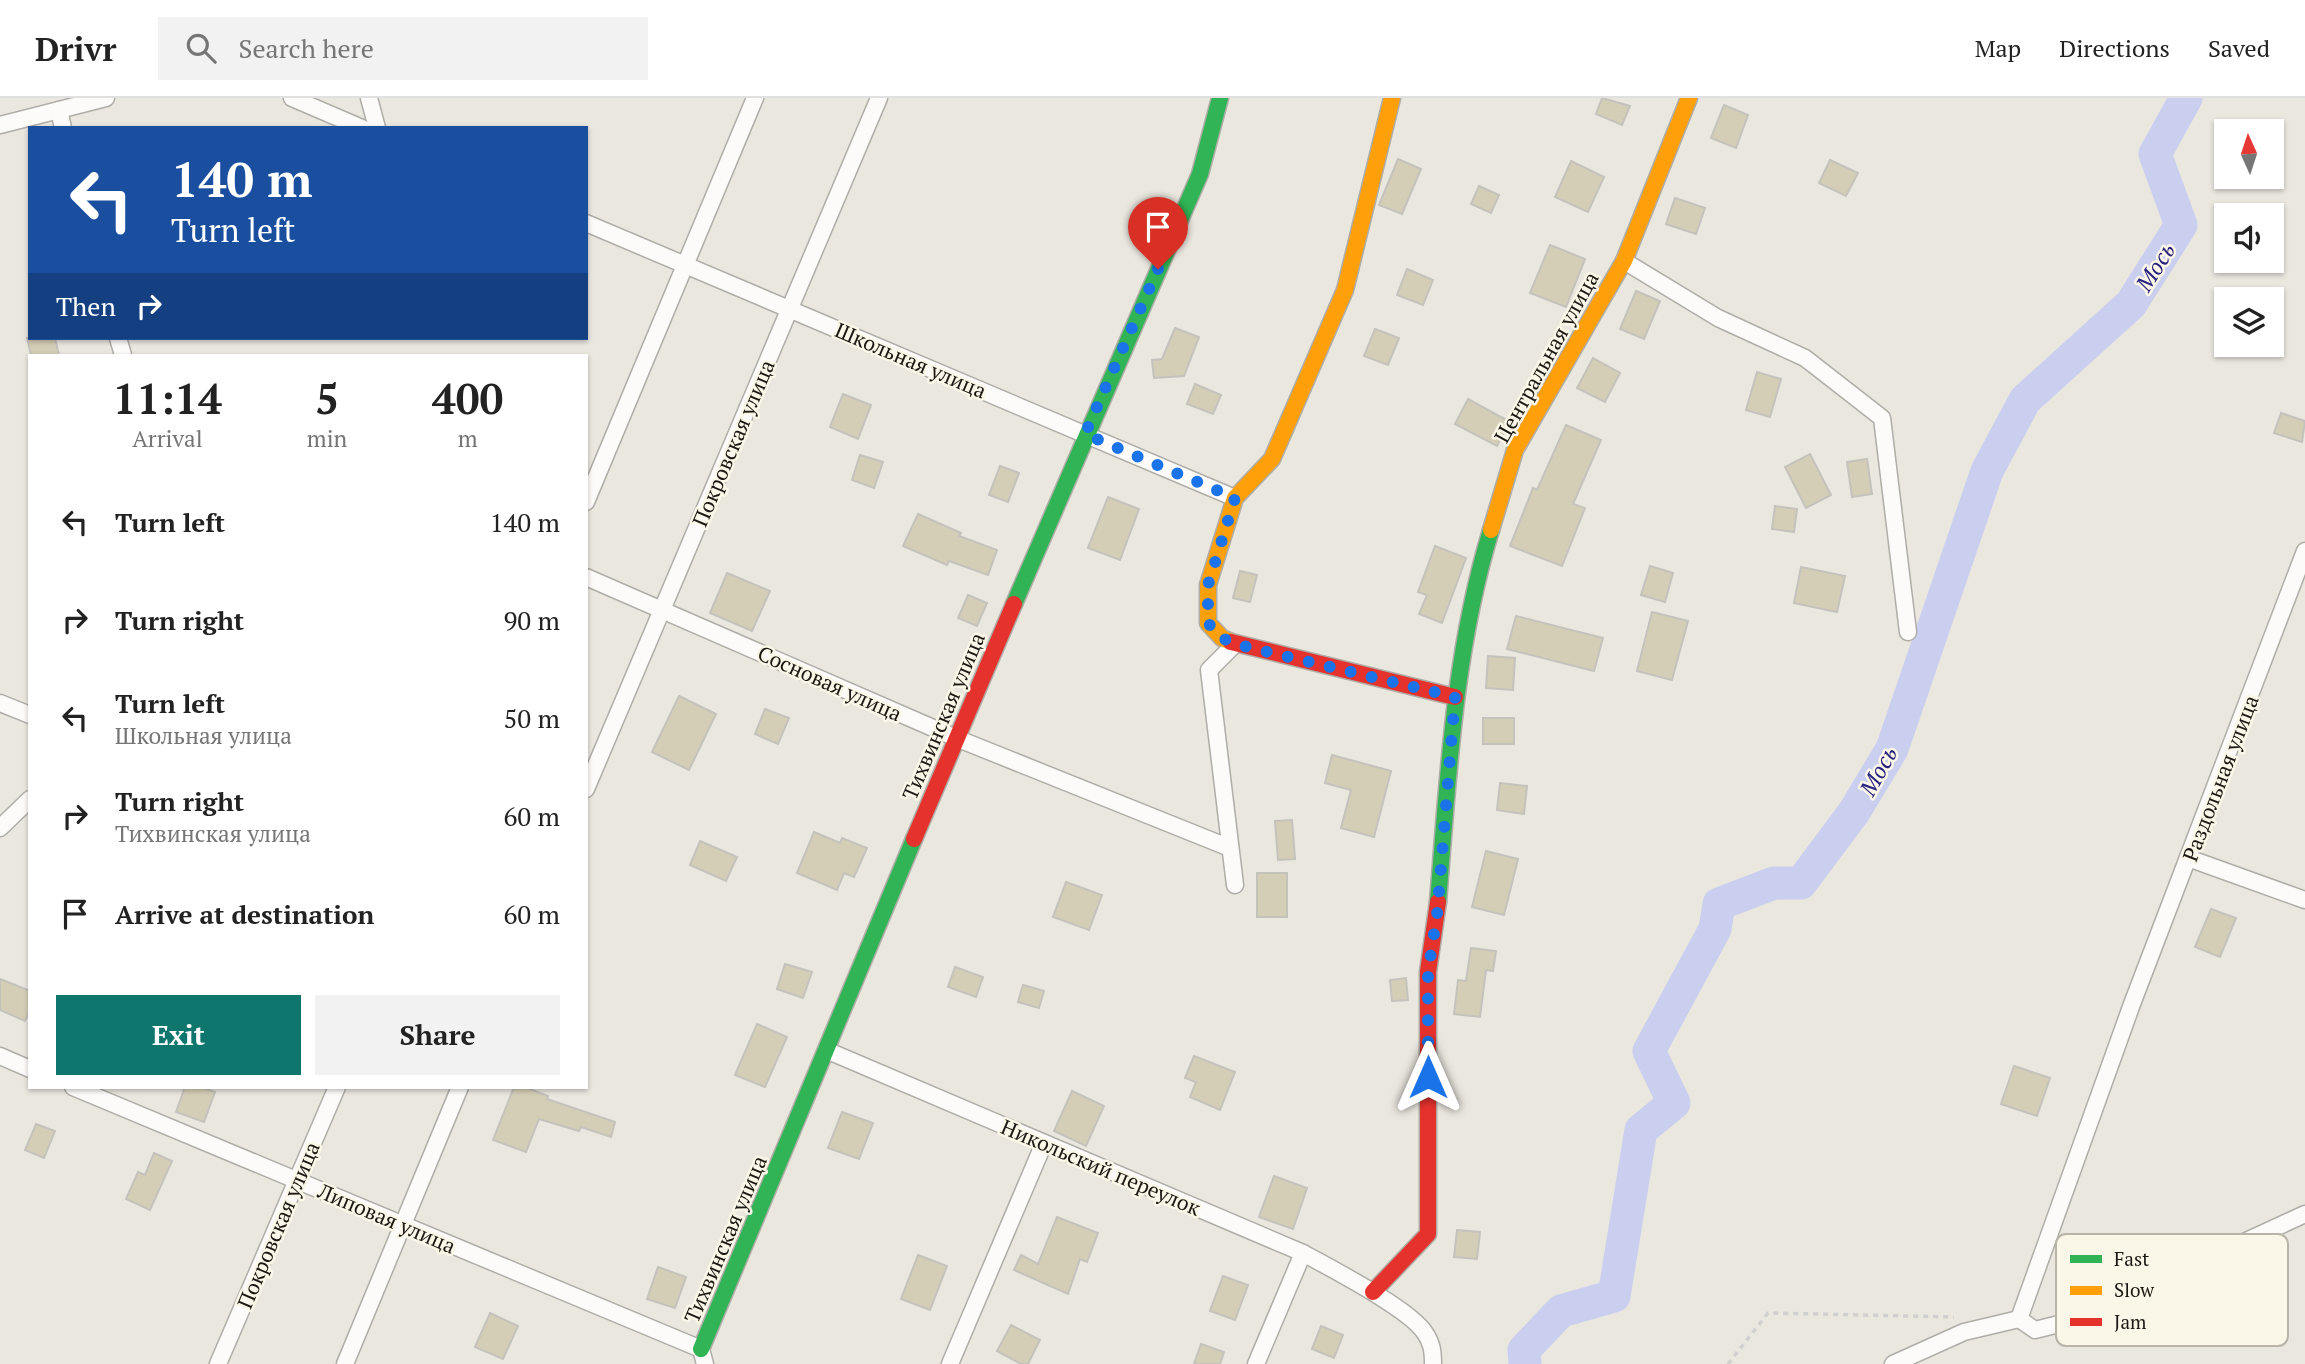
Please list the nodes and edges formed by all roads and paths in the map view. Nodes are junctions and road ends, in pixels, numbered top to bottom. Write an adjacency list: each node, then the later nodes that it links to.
1 (106, 98): 9 (street)
2 (292, 98): 12 (street)
3 (369, 98): 13 (street)
4 (755, 98): 16 (street)
5 (879, 98): 17 (street, Покровская улица)
6 (1220, 98): 18 (street, Тихвинская улица)
7 (1392, 98): 20 (street)
8 (1689, 98): 15 (street, Центральная улица)
9 (59, 110): 10 (street); 11 (street)
10 (0, 125)
11 (63, 126)
12 (357, 126)
13 (376, 126)
14 (588, 224): 16 (street, Школьная улица)
15 (1624, 261): 24 (street); 26 (street, Центральная улица)
16 (685, 265): 17 (street, Школьная улица); 19 (street)
17 (789, 309): 18 (street, Школьная улица); 23 (street, Покровская улица)
18 (1085, 434): 20 (street, Школьная улица); 29 (street, Тихвинская улица)
19 (588, 497)
20 (1235, 498): 25 (street)
21 (2305, 551): 34 (street, Раздольная улица)
22 (588, 578): 23 (street, Сосновая улица)
23 (662, 610): 29 (street, Сосновая улица); 30 (street, Покровская улица)
24 (1908, 632)
25 (1235, 644): 26 (street); 33 (street)
26 (1455, 697): 49 (street, Центральная улица)
27 (0, 703): 28 (street)
28 (28, 714)
29 (956, 738): 33 (street, Сосновая улица); 37 (street, Тихвинская улица)
30 (588, 784)
31 (28, 801): 32 (street)
32 (0, 828)
33 (1230, 848): 35 (street)
34 (2188, 858): 36 (street); 51 (street, Раздольная улица)
35 (1235, 885)
36 (2305, 900)
37 (826, 1050): 43 (street, Никольский переулок); 53 (street, Тихвинская улица)
38 (0, 1056): 39 (street)
39 (28, 1068)
40 (78, 1089): 44 (street, Липовая улица)
41 (336, 1089): 44 (street, Покровская улица)
42 (459, 1089): 46 (street)
43 (1044, 1143): 48 (street, Никольский переулок); 56 (street)
44 (297, 1181): 46 (street, Липовая улица); 54 (street, Покровская улица)
45 (2305, 1214): 47 (street)
46 (402, 1224): 53 (street, Липовая улица); 55 (street)
47 (2262, 1234)
48 (1303, 1253): 49 (street, Никольский переулок); 57 (street)
49 (1373, 1292): 58 (street, Никольский переулок)
50 (1964, 1317): 59 (path)
51 (2019, 1319): 52 (street); 60 (street)
52 (2056, 1325)
53 (703, 1357)
54 (218, 1364)
55 (345, 1364)
56 (950, 1364)
57 (1256, 1364)
58 (1433, 1364)
59 (1728, 1364)
60 (1893, 1364)

